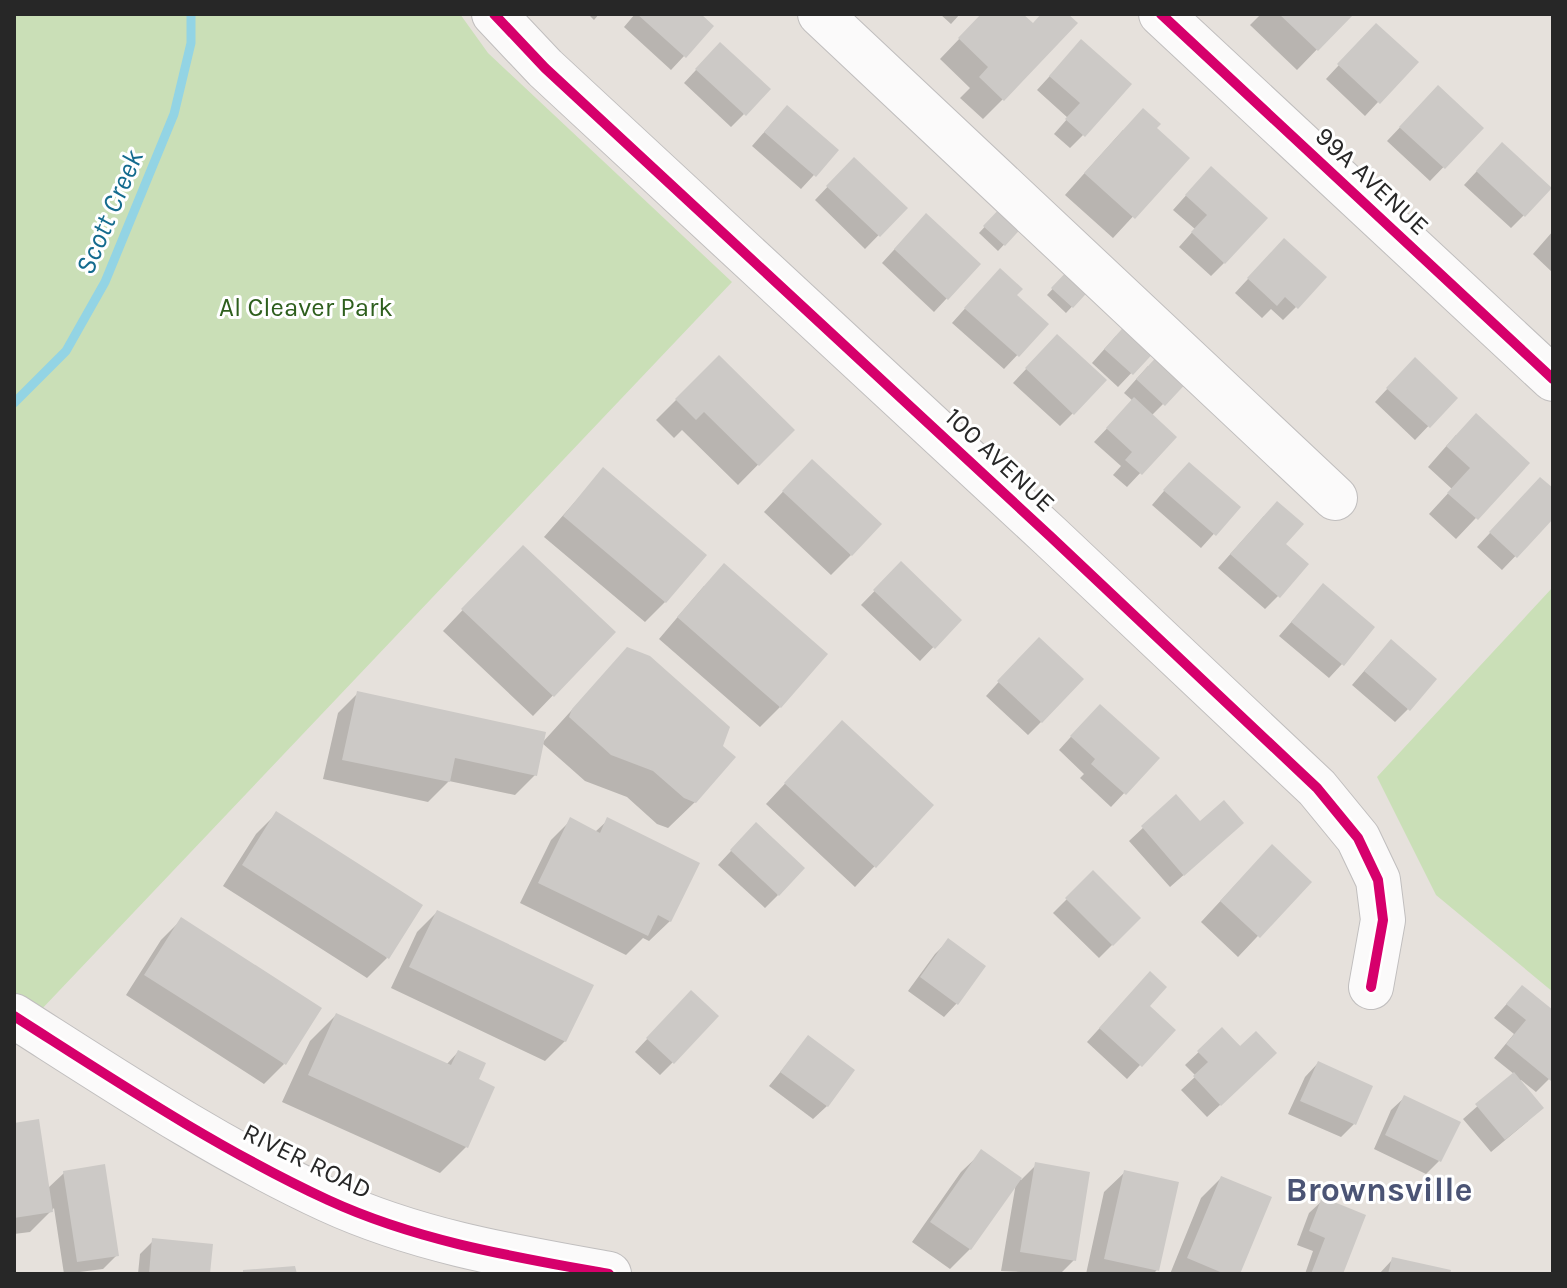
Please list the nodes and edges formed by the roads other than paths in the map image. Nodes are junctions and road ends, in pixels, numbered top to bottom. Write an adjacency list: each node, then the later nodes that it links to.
1 (494, 14): 6 (street, 100 AVENUE)
2 (820, 14): 5 (street)
3 (1161, 14): 4 (street, 99A AVENUE)
4 (1553, 379)
5 (1335, 498)
6 (1371, 987)
7 (14, 1016): 8 (street, RIVER ROAD)
8 (609, 1274)

